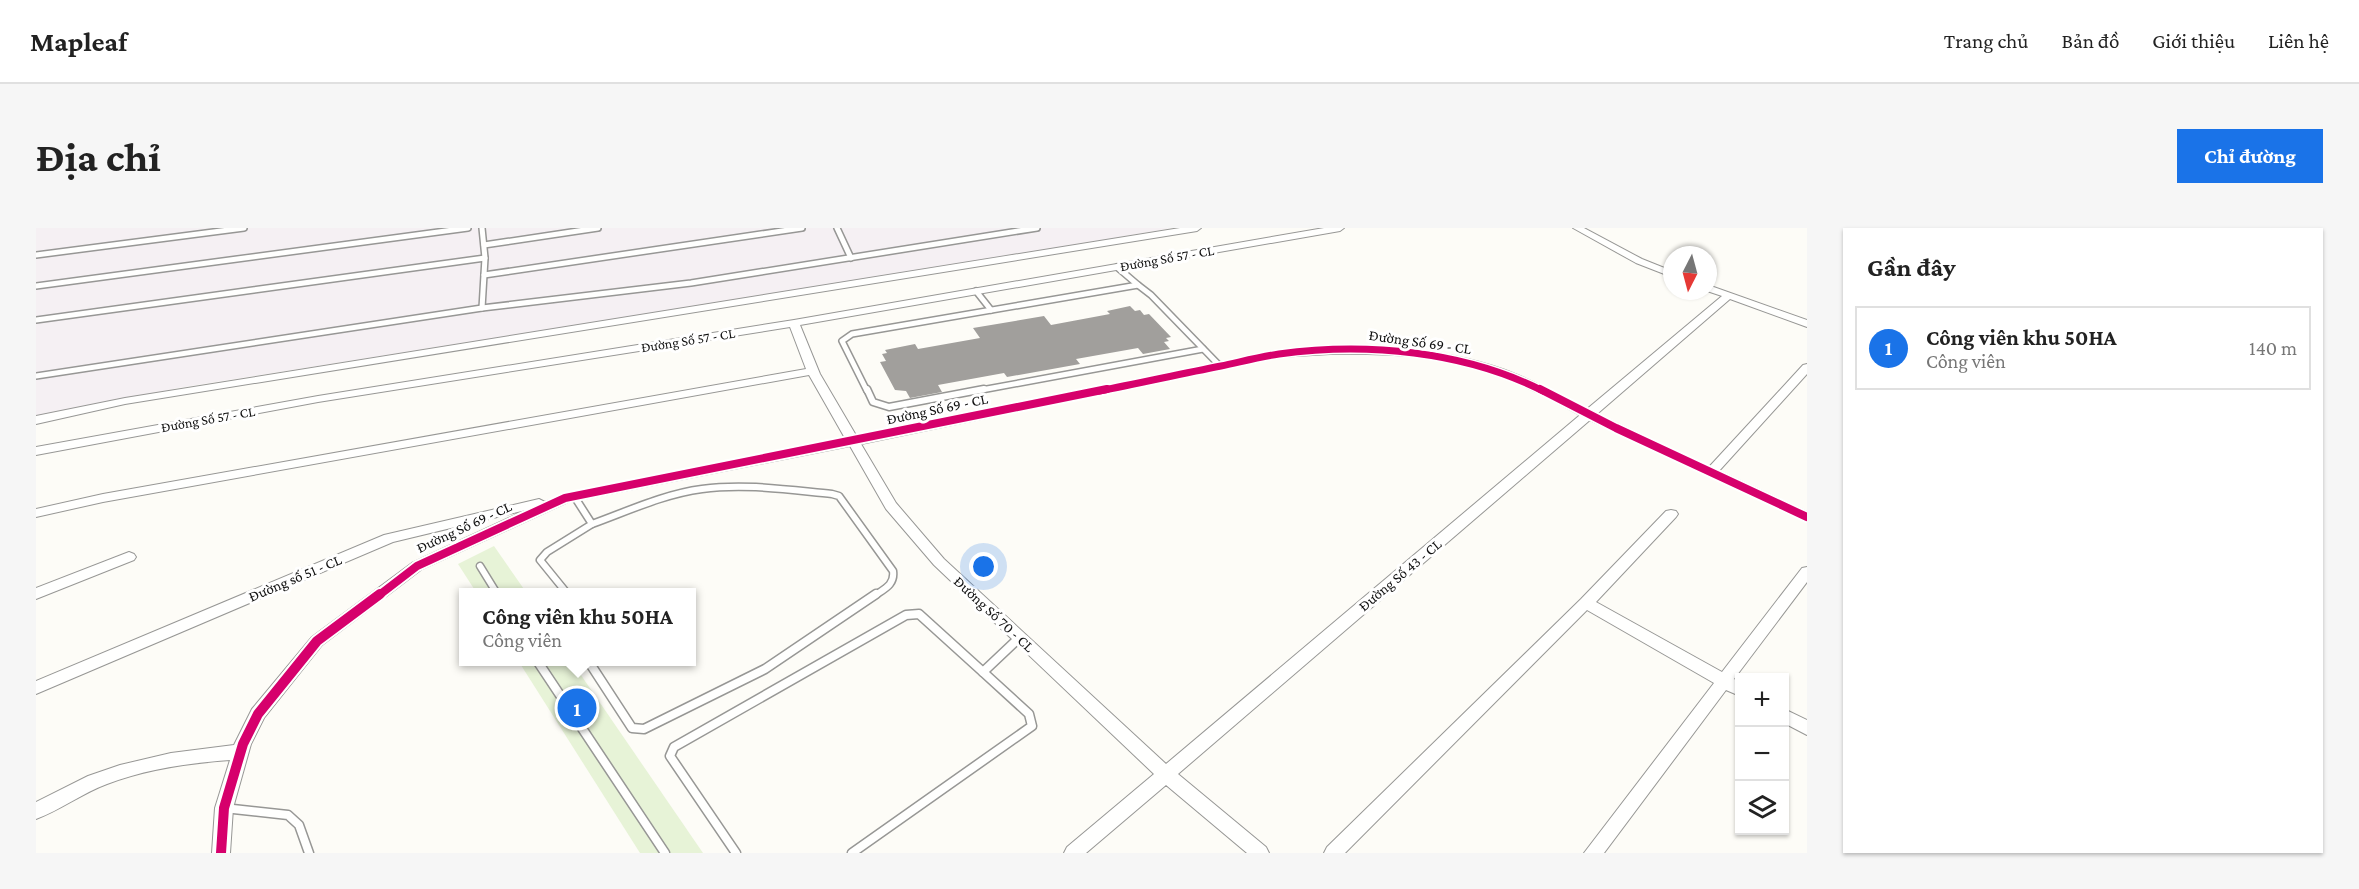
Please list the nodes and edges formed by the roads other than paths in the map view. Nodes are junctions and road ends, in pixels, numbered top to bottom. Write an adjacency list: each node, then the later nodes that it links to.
1 (244, 228): 12 (lane)
2 (468, 228): 19 (lane)
3 (482, 228): 11 (lane)
4 (598, 228): 11 (lane)
5 (802, 228): 17 (lane)
6 (837, 228): 14 (lane)
7 (1037, 228): 14 (lane)
8 (1197, 228): 34 (street)
9 (1340, 228): 15 (street, Đường Số 57 - CL)
10 (1577, 228): 16 (street)
11 (484, 245): 13 (lane)
12 (36, 255)
13 (484, 258): 17 (lane); 25 (lane)
14 (851, 258): 23 (lane)
15 (1117, 267): 18 (lane); 20 (street, Đường Số 57 - CL)
16 (1663, 270)
17 (484, 275): 23 (lane)
18 (1138, 285): 24 (lane); 28 (lane)
19 (36, 286)
20 (976, 291): 24 (lane); 26 (street, Đường Số 57 - CL)
21 (1717, 292): 22 (street)
22 (1728, 296): 27 (street); 33 (street, Đường Số 43 - CL)
23 (482, 308): 32 (lane)
24 (991, 310): 28 (lane)
25 (36, 320)
26 (794, 322): 31 (street, Đường Số 70 - CL); 36 (street, Đường Số 57 - CL)
27 (1807, 324)
28 (1203, 349): 29 (lane)
29 (1220, 366): 33 (street, Đường Số 69 - CL); 35 (street, Đường Số 69 - CL)
30 (1807, 367): 37 (street)
31 (813, 371): 35 (street, Đường Số 70 - CL); 39 (street)
32 (36, 376)
33 (1588, 415): 37 (street, Đường Số 69 - CL); 60 (street, Đường Số 43 - CL)
34 (36, 420)
35 (853, 442): 38 (street, Đường Số 69 - CL); 50 (street, Đường Số 70 - CL)
36 (36, 451)
37 (1711, 472): 41 (street, Đường Số 69 - CL)
38 (569, 497): 42 (lane); 56 (street, Đường số 51 - CL); 59 (street, Đường Số 69 - CL)
39 (36, 513)
40 (1671, 514): 49 (street)
41 (1807, 517)
42 (592, 524): 47 (lane); 52 (lane)
43 (129, 557): 48 (street)
44 (480, 566): 46 (lane)
45 (1807, 572): 54 (street)
46 (494, 588)
47 (563, 588)
48 (36, 594)
49 (1586, 603): 54 (street); 70 (street)
50 (1019, 638): 53 (lane); 60 (street, Đường Số 70 - CL)
51 (541, 666): 65 (lane)
52 (592, 666)
53 (983, 672): 66 (lane); 67 (lane)
54 (1724, 681): 55 (street); 71 (street)
55 (1735, 687)
56 (36, 688)
57 (1789, 717): 58 (street)
58 (1807, 728)
59 (240, 752): 61 (street, Đường Số 69 - CL); 62 (street)
60 (1166, 774): 68 (street, Đường Số 43 - CL); 69 (street, Đường Số 70 - CL)
61 (224, 808): 63 (street, Đường Số 69 - CL); 64 (lane)
62 (36, 811)
63 (221, 853)
64 (309, 853)
65 (664, 853)
66 (736, 853)
67 (852, 853)
68 (1072, 853)
69 (1260, 853)
70 (1333, 853)
71 (1593, 853)

